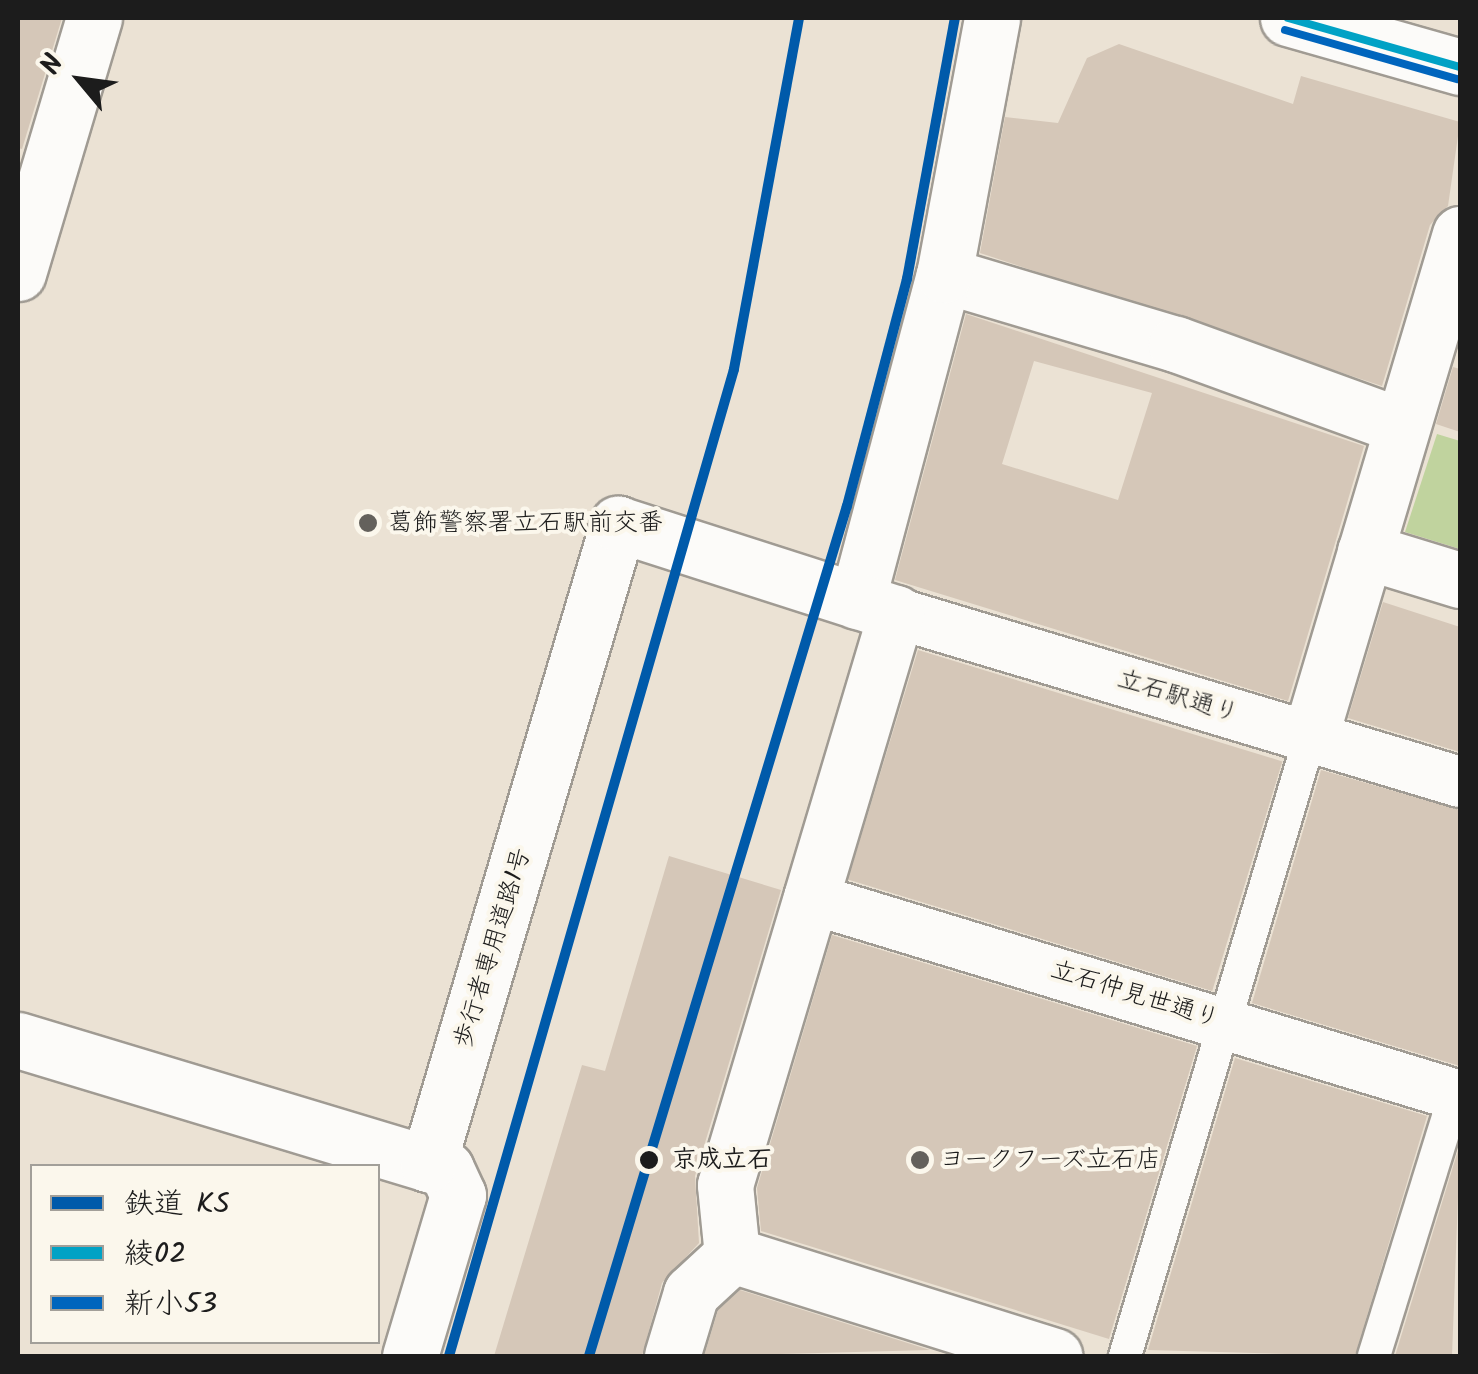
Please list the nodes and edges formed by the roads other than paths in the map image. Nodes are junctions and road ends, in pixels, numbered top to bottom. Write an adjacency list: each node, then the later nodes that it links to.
1 (94, 18): 6 (street)
2 (992, 18): 9 (street)
3 (1288, 18): 4 (street)
4 (1406, 34): 5 (street)
5 (1460, 67)
6 (41, 109): 8 (street)
7 (1460, 234): 10 (street)
8 (18, 273)
9 (944, 274): 10 (street); 13 (street)
10 (1401, 426): 11 (street)
11 (1364, 551): 12 (street); 14 (street)
12 (1460, 580)
13 (876, 607): 14 (street, 立石駅通り); 16 (street); 20 (street, 歩行者専用道路1号)
14 (1310, 737): 15 (street, 立石駅通り); 17 (lane)
15 (1460, 782)
16 (809, 898): 17 (street, 立石仲見世通り); 21 (street)
17 (1225, 1022): 19 (street, 立石仲見世通り); 26 (lane)
18 (18, 1040): 20 (street)
19 (1458, 1095): 27 (lane)
20 (428, 1164): 23 (street)
21 (732, 1255): 22 (street); 24 (street)
22 (1001, 1349): 25 (street)
23 (410, 1356)
24 (672, 1356)
25 (1055, 1356)
26 (1125, 1356)
27 (1374, 1356)

